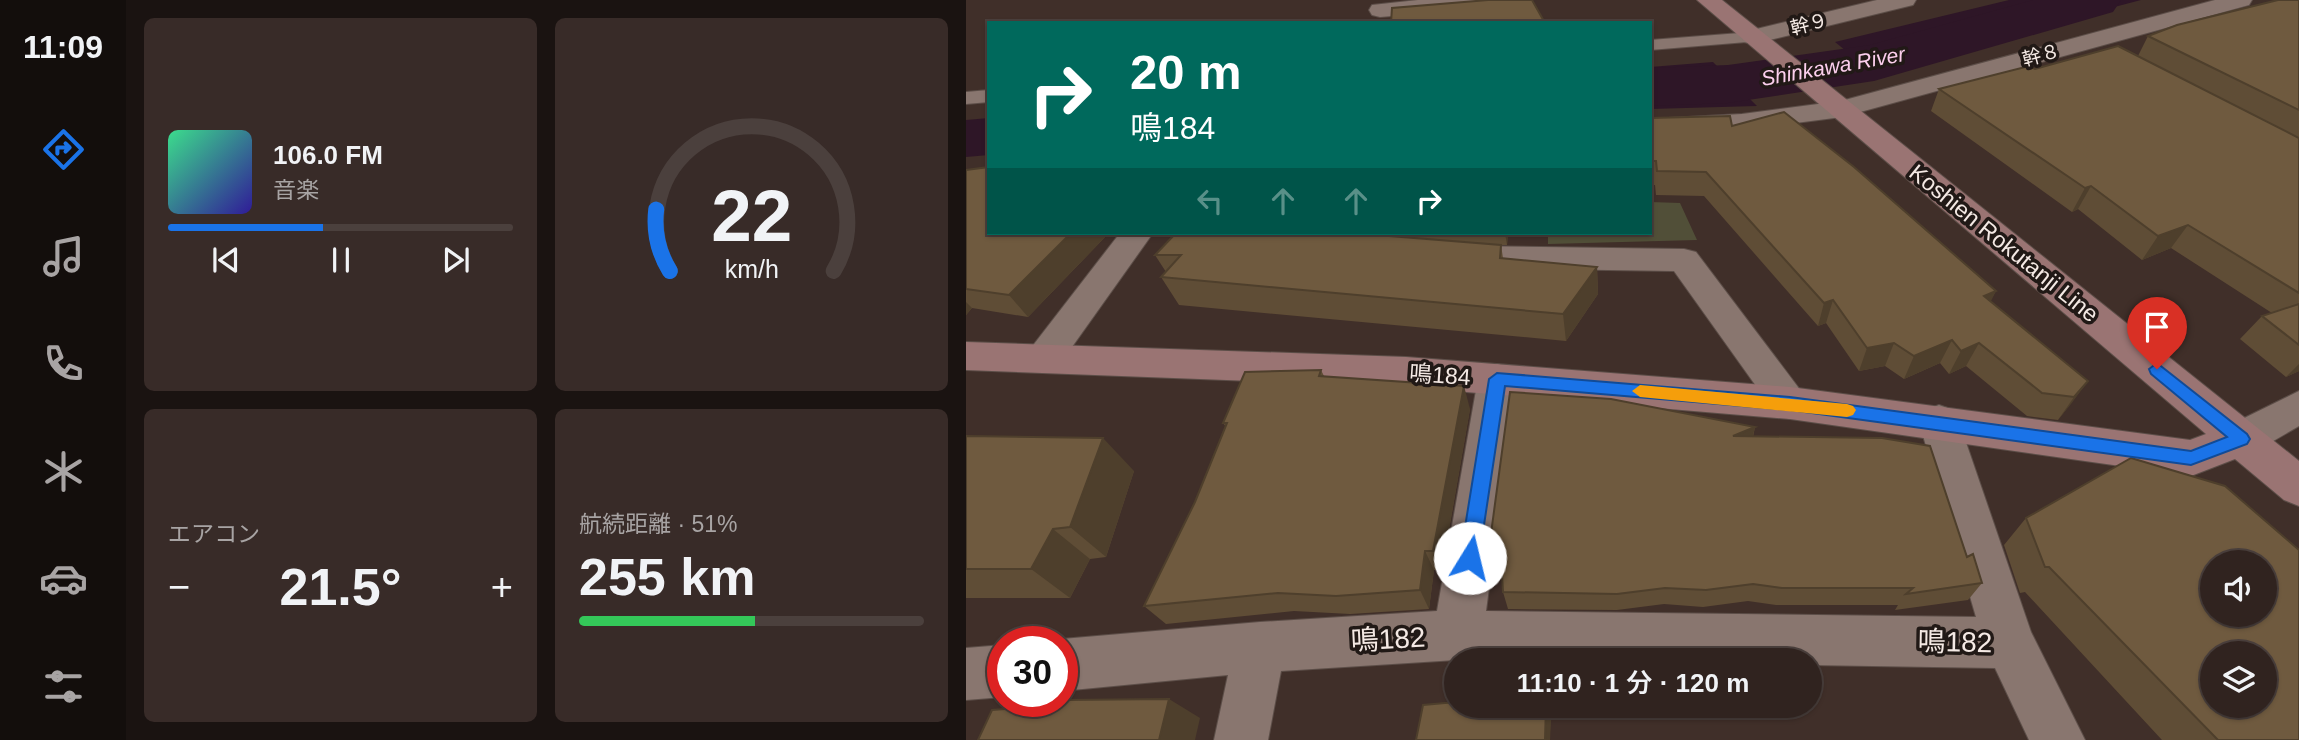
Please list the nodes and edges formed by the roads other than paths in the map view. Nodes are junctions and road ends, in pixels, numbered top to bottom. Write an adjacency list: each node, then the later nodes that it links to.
1 (1500, 0): 5 (street)
2 (1708, 0): 7 (street, Koshien Rokutanji Line)
3 (1905, 0): 7 (street, 幹９)
4 (2241, 0): 6 (street, 幹８)
5 (1380, 11)
6 (2084, 43): 9 (street); 12 (street, 幹８)
7 (1761, 44): 8 (lane); 12 (street, Koshien Rokutanji Line)
8 (1652, 45)
9 (2120, 62)
10 (987, 96): 11 (lane)
11 (966, 98)
12 (1832, 102): 13 (street, 幹８); 22 (street, Koshien Rokutanji Line)
13 (1652, 127)
14 (1136, 235): 17 (street)
15 (1441, 254): 19 (street)
16 (966, 356): 17 (street, 鳴184)
17 (1044, 358): 18 (street, 鳴184)
18 (1497, 379): 19 (street, 鳴184); 24 (street)
19 (1790, 403): 21 (street, 鳴184)
20 (2299, 407): 22 (street)
21 (1939, 422): 22 (street, 鳴184); 25 (street)
22 (2241, 439): 23 (street, Koshien Rokutanji Line)
23 (2299, 486)
24 (1458, 635): 25 (street, 鳴182); 26 (street, 鳴182)
25 (2010, 643): 31 (street)
26 (1260, 647): 27 (street, 鳴182); 30 (street)
27 (1078, 664)
28 (987, 672): 29 (street)
29 (966, 674)
30 (1241, 740)
31 (2058, 740)

